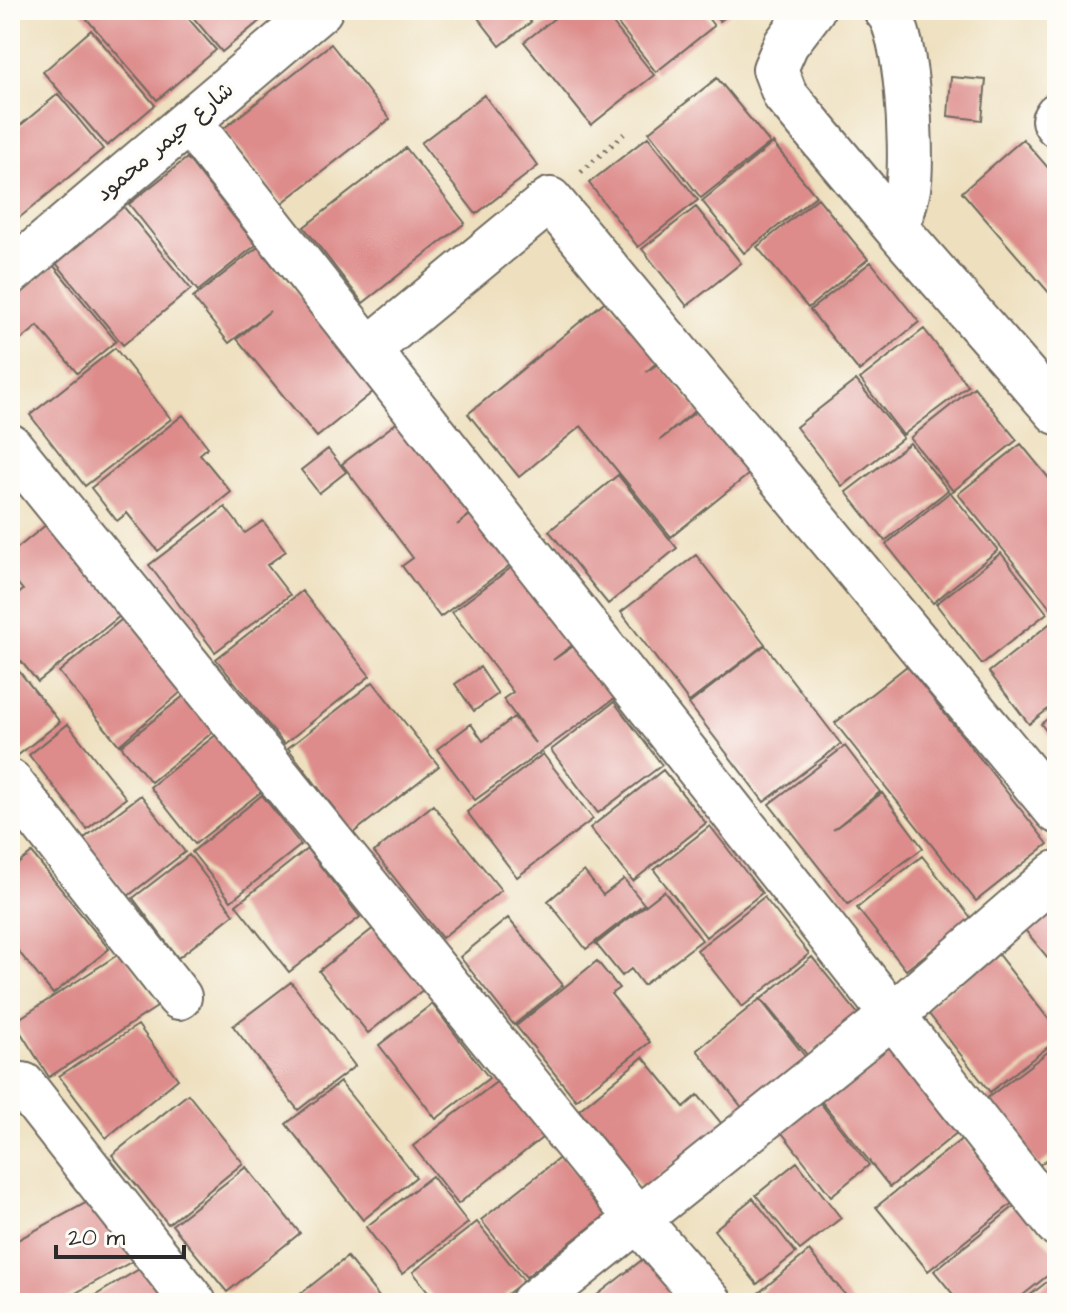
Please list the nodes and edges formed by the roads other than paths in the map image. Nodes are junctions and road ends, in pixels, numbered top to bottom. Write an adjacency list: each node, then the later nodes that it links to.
1 (320, 10): 5 (street, شارع حيمر محمود)
2 (812, 10): 7 (street)
3 (897, 22): 7 (street)
4 (1057, 115): 6 (street)
5 (189, 122): 8 (street, شارع حيمر محمود); 9 (street)
6 (1057, 125)
7 (897, 229): 10 (street)
8 (10, 273)
9 (369, 349): 13 (street); 16 (street)
10 (1057, 412)
11 (10, 446): 18 (street)
12 (10, 782): 15 (street)
13 (1057, 811)
14 (1057, 873): 16 (street)
15 (179, 997)
16 (893, 1015): 18 (street); 19 (street)
17 (10, 1095): 20 (street)
18 (639, 1221): 21 (street); 22 (street)
19 (1057, 1224)
20 (194, 1303)
21 (533, 1303)
22 (710, 1303)

